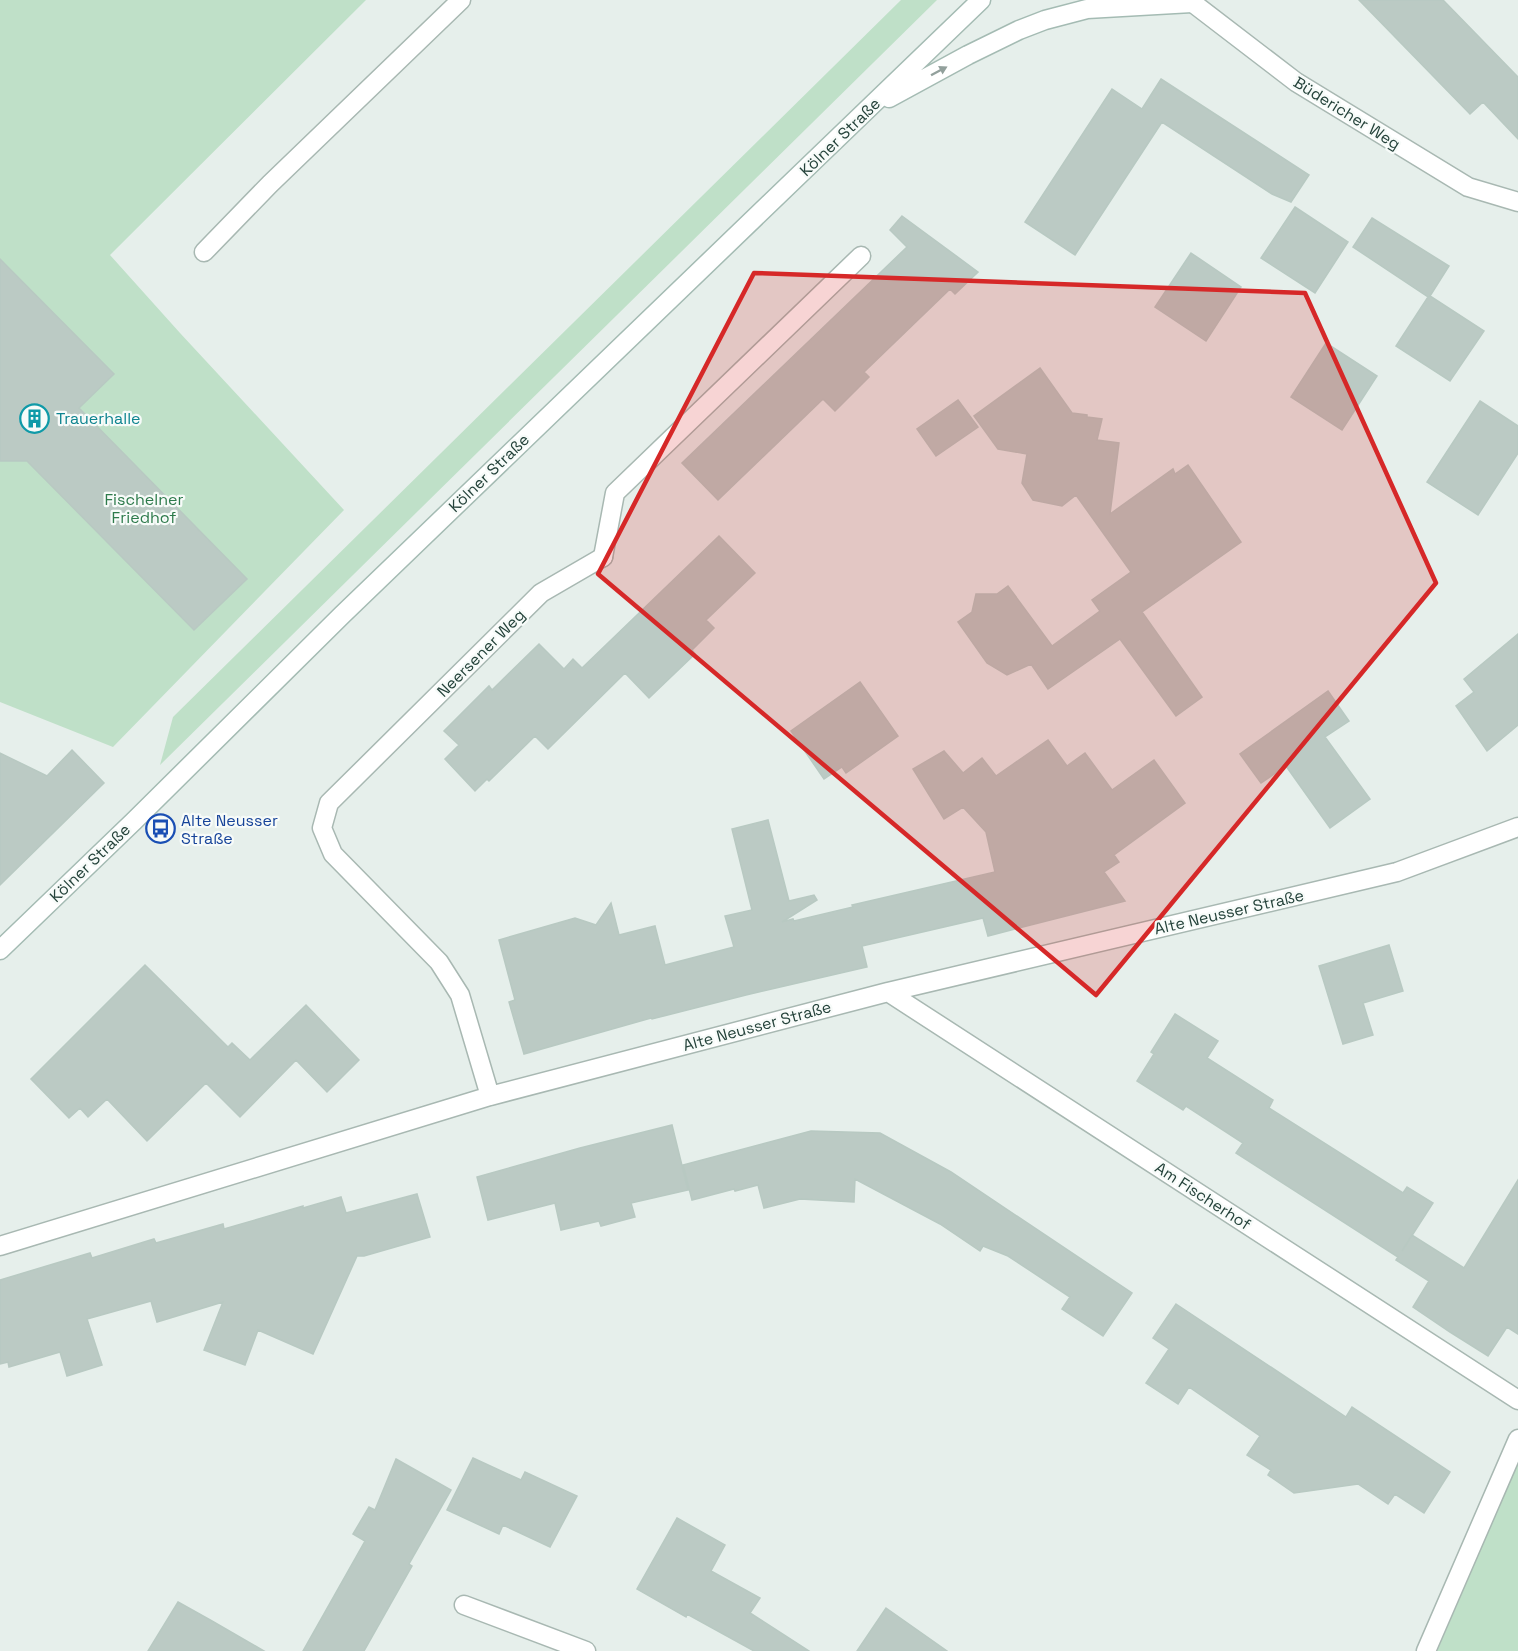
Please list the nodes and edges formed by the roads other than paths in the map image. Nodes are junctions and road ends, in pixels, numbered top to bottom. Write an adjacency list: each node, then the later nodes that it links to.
1 (461, 0): 6 (street)
2 (981, 0): 4 (street, Kölner Straße)
3 (1191, 1): 4 (street, one-way to 3); 5 (street, Büdericher Weg)
4 (869, 109): 9 (street, Kölner Straße)
5 (1518, 202)
6 (204, 252)
7 (861, 256): 11 (street, Neersener Weg)
8 (1518, 827): 10 (street, Alte Neusser Straße)
9 (0, 950)
10 (888, 992): 11 (street, Alte Neusser Straße); 13 (street, Am Fischerhof)
11 (490, 1096): 12 (street, Alte Neusser Straße)
12 (0, 1246)
13 (1518, 1400)
14 (1518, 1439): 17 (street)
15 (465, 1605): 16 (street)
16 (586, 1651)
17 (1426, 1651)

